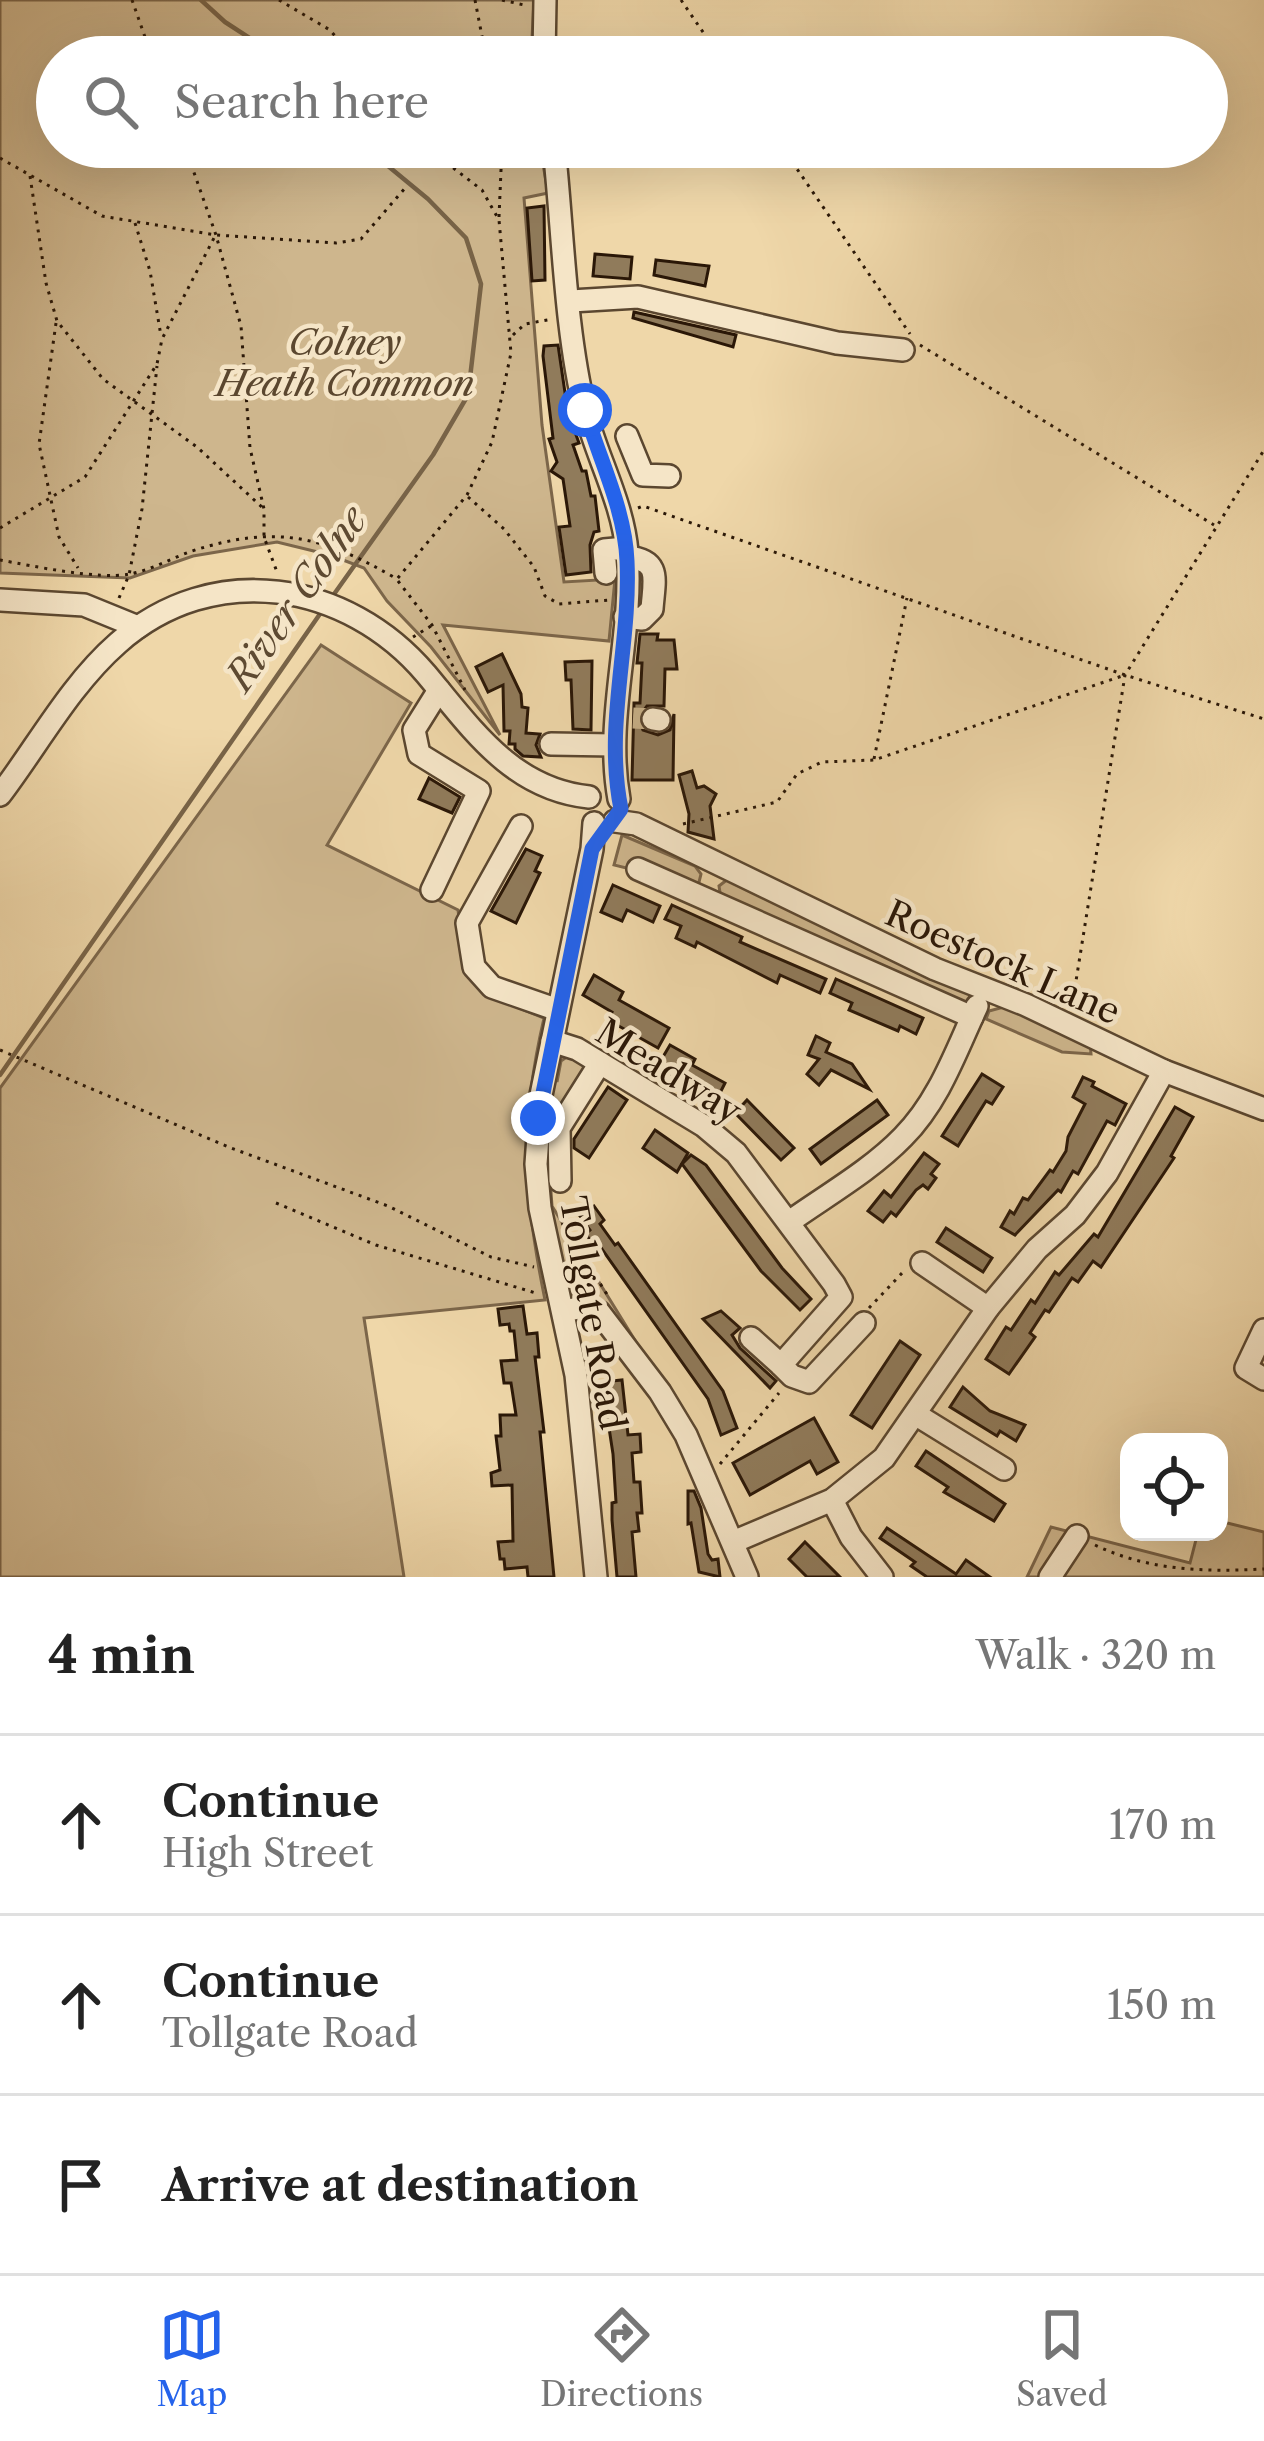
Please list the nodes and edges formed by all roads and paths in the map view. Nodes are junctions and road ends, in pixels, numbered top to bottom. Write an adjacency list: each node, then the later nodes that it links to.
1 (132, 0): 7 (path)
2 (279, 0): 8 (path)
3 (475, 0): 9 (path)
4 (502, 0): 6 (path)
5 (681, 0): 11 (path)
6 (544, 5): 10 (street)
7 (145, 36)
8 (335, 36)
9 (482, 36)
10 (544, 36)
11 (706, 36)
12 (0, 158): 18 (path)
13 (192, 168): 22 (path)
14 (453, 168): 20 (path)
15 (501, 168): 20 (path)
16 (556, 168): 23 (street, Tollgate Road)
17 (796, 168): 38 (path)
18 (30, 175): 21 (path); 24 (path)
19 (406, 187): 22 (path)
20 (499, 220): 26 (path)
21 (134, 221): 22 (path); 25 (path)
22 (216, 235): 25 (path); 36 (path)
23 (571, 309): 26 (path); 27 (street); 37 (street, Tollgate Road)
24 (57, 321): 29 (path); 35 (path)
25 (161, 339): 28 (path)
26 (510, 339): 34 (path)
27 (903, 350)
28 (157, 364): 29 (path); 30 (path)
29 (134, 401): 30 (path); 35 (path)
30 (151, 410): 36 (path); 45 (path)
31 (626, 436): 33 (street)
32 (1264, 450): 38 (path)
33 (670, 476)
34 (467, 496): 46 (path); 50 (path)
35 (51, 499): 39 (path); 43 (path)
36 (264, 509): 40 (path)
37 (619, 514): 41 (street, Tollgate Road); 48 (path)
38 (1217, 527): 54 (path)
39 (0, 528)
40 (264, 537): 45 (path); 46 (path); 47 (path)
41 (627, 552): 44 (street); 50 (street, Tollgate Road)
42 (0, 560): 43 (path)
43 (80, 571): 45 (path)
44 (606, 573)
45 (129, 575): 51 (path)
46 (397, 579): 52 (path)
47 (289, 592): 51 (street); 53 (street, Roestock Lane)
48 (907, 596): 54 (path); 60 (path)
49 (0, 600): 51 (street)
50 (626, 607): 59 (street, Tollgate Road)
51 (128, 623): 61 (street)
52 (432, 625): 53 (path); 56 (path)
53 (398, 646): 55 (street, Roestock Lane)
54 (1125, 675): 57 (path); 60 (path); 72 (path)
55 (439, 690): 56 (street, Roestock Lane); 67 (street)
56 (460, 716): 62 (street, Roestock Lane)
57 (1264, 719)
58 (551, 744): 59 (street)
59 (613, 754): 62 (street, Tollgate Road)
60 (874, 760): 63 (path)
61 (0, 795)
62 (603, 810): 65 (street, Roestock Lane); 70 (street, Tollgate Road)
63 (683, 824)
64 (521, 826): 70 (street)
65 (719, 867): 68 (street); 69 (street, Roestock Lane)
66 (638, 869): 68 (street, Roestock Lane)
67 (431, 890)
68 (705, 898): 71 (street, Roestock Lane)
69 (984, 989): 71 (street); 72 (street, Roestock Lane)
70 (558, 1010): 73 (street, Tollgate Road)
71 (972, 1017): 81 (street)
72 (1069, 1025): 76 (street, Roestock Lane)
73 (552, 1041): 75 (street, Meadway); 83 (street, Tollgate Road)
74 (0, 1050): 83 (path)
75 (600, 1063): 78 (street); 81 (street, Meadway)
76 (1164, 1071): 77 (street, Roestock Lane); 85 (street)
77 (1264, 1109)
78 (560, 1181)
79 (276, 1203): 83 (path)
80 (561, 1221): 84 (path)
81 (789, 1222): 89 (street, Meadway)
82 (922, 1263): 85 (street); 86 (path)
83 (558, 1292): 93 (street); 98 (street, Tollgate Road)
84 (615, 1307)
85 (988, 1308): 91 (street)
86 (864, 1323): 89 (street)
87 (1264, 1330): 90 (street)
88 (752, 1338): 89 (street)
89 (786, 1371): 93 (path)
90 (1264, 1379)
91 (915, 1414): 92 (street); 94 (street)
92 (1004, 1469)
93 (705, 1477): 96 (street)
94 (832, 1500): 96 (street); 100 (street)
95 (1077, 1536): 97 (path); 101 (street)
96 (734, 1542): 99 (street)
97 (1264, 1569)
98 (596, 1577)
99 (747, 1577)
100 (882, 1577)
101 (1050, 1577)

